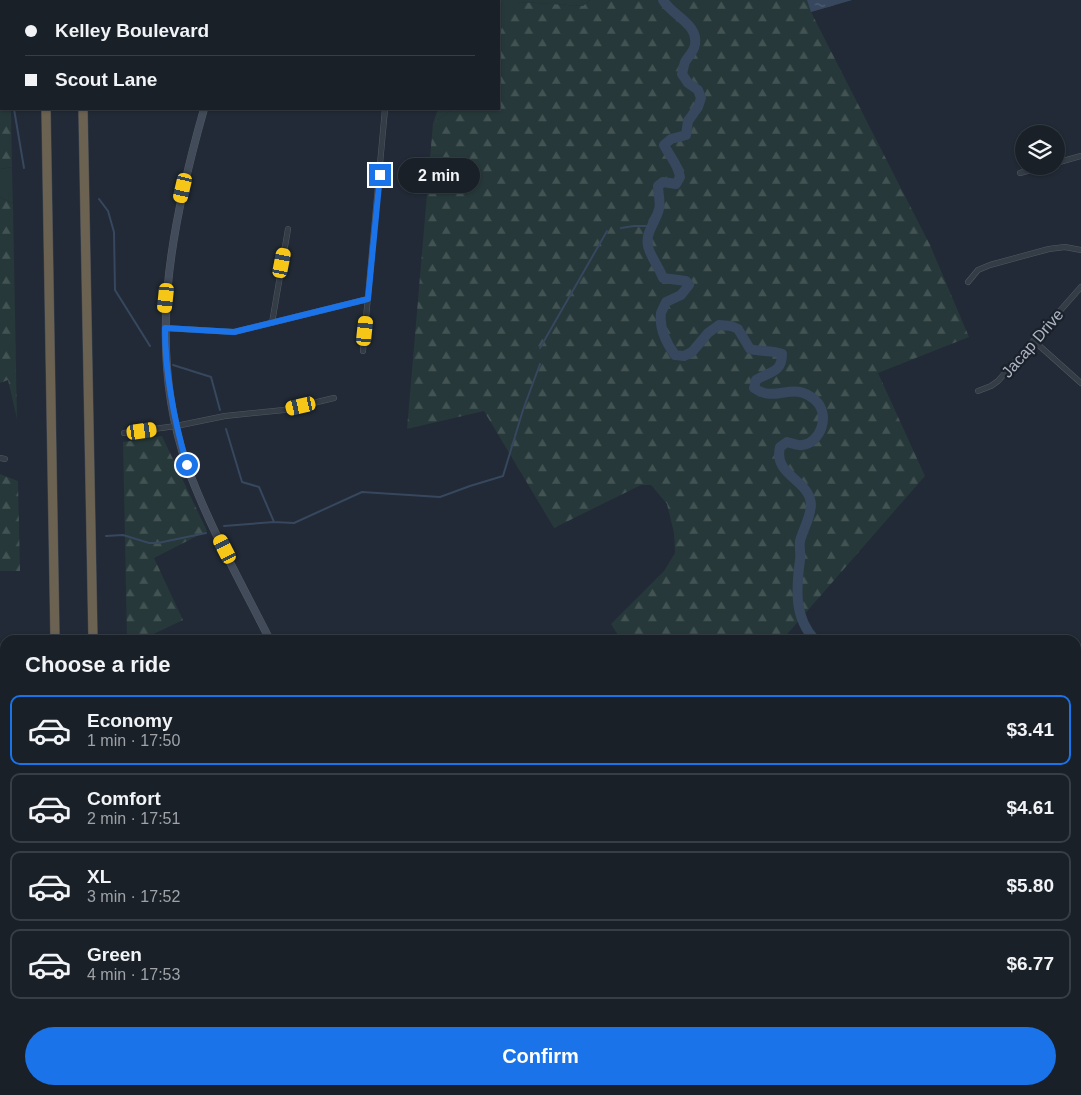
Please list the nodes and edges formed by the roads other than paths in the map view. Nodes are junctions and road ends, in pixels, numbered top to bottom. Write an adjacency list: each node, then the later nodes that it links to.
1 (46, 110): 21 (highway)
2 (83, 110): 22 (highway)
3 (204, 110): 13 (main road)
4 (385, 110): 11 (street)
5 (1081, 156): 6 (street)
6 (1065, 160)
7 (288, 229): 12 (street)
8 (1081, 250): 9 (street)
9 (968, 282)
10 (1081, 287): 14 (street, Jacap Drive)
11 (368, 299): 12 (street); 15 (street)
12 (272, 323): 13 (street)
13 (165, 328): 19 (main road)
14 (1034, 341): 16 (street); 17 (street, Jacap Drive)
15 (363, 351)
16 (1081, 383)
17 (978, 391)
18 (334, 398): 19 (street)
19 (176, 426): 20 (street); 23 (main road)
20 (124, 433)
21 (55, 635)
22 (93, 635)
23 (268, 635)

